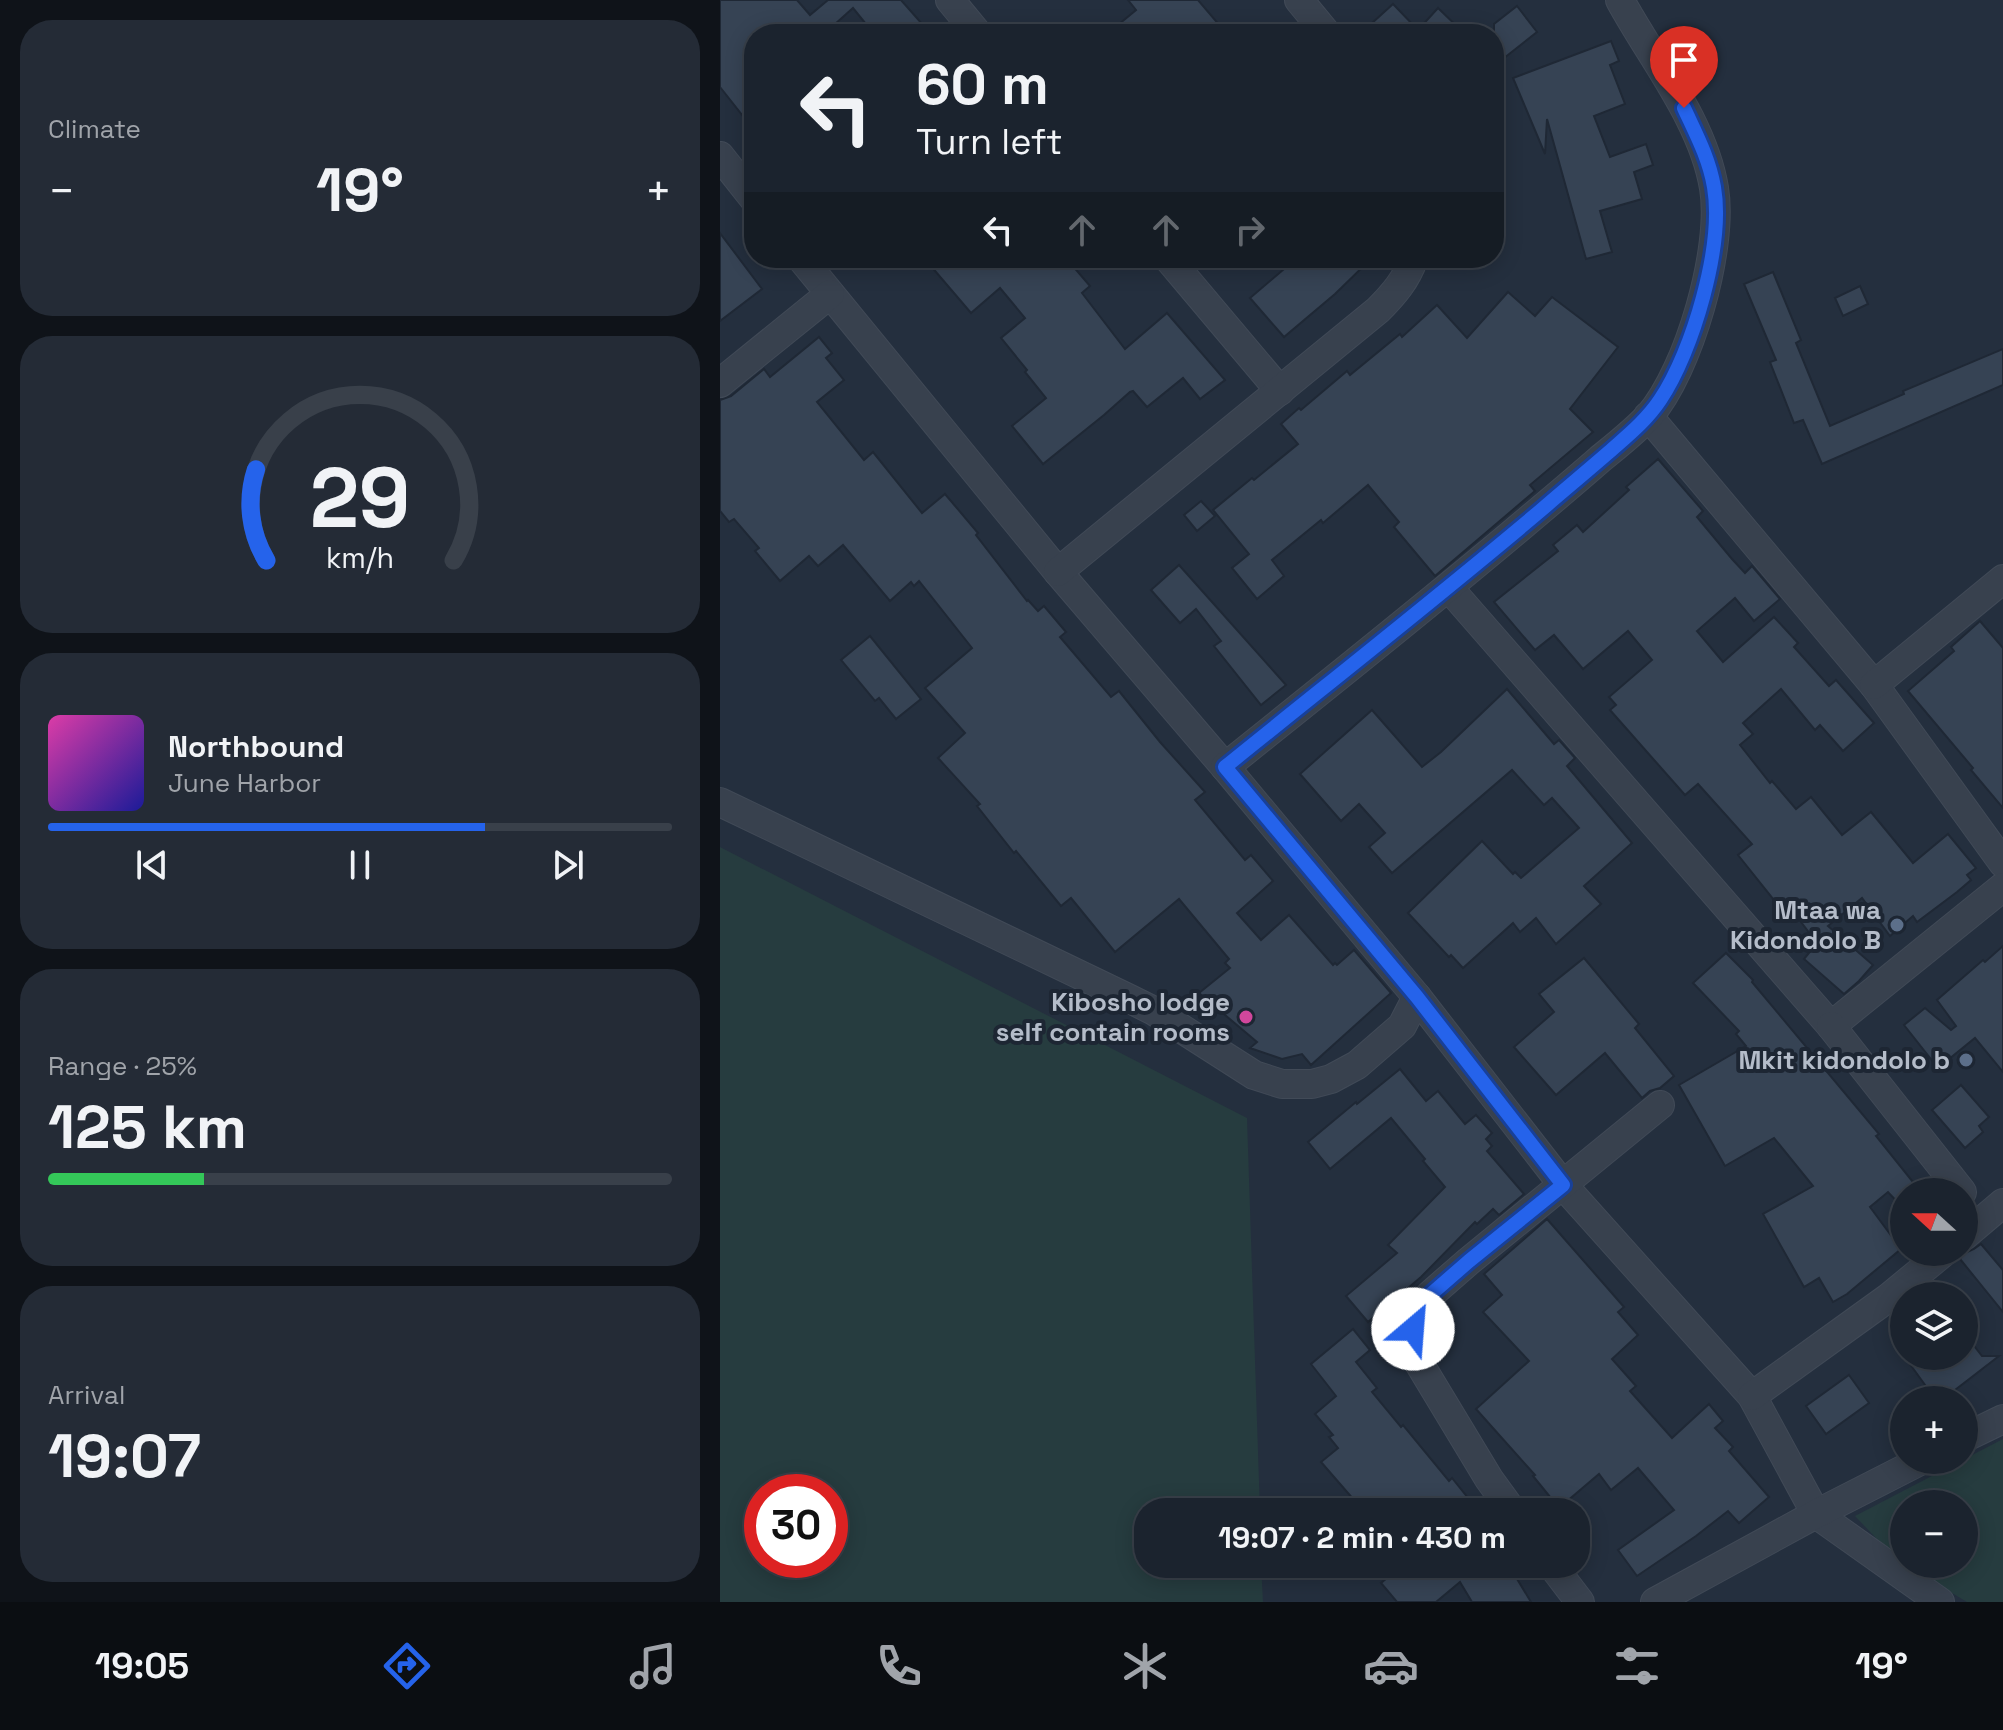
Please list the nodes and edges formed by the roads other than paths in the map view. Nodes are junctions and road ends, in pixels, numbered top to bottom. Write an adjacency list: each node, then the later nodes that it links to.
1 (950, 0): 4 (street)
2 (1299, 0): 5 (street)
3 (1620, 0): 14 (street)
4 (970, 24)
5 (1319, 24)
6 (720, 156): 7 (street)
7 (744, 186)
8 (809, 268): 11 (street)
9 (1176, 268): 13 (street)
10 (1411, 268): 13 (street)
11 (830, 294): 12 (street); 15 (street)
12 (720, 383)
13 (1280, 391): 15 (street)
14 (1648, 416): 17 (street); 18 (street)
15 (1058, 572): 19 (street)
16 (2003, 579): 18 (street)
17 (1449, 588): 19 (street); 24 (street)
18 (1874, 685): 21 (street)
19 (1225, 767): 23 (street)
20 (720, 802): 23 (street)
21 (2003, 863)
22 (2003, 887): 24 (street)
23 (1417, 997): 27 (street)
24 (1831, 1026): 26 (street)
25 (1660, 1105): 27 (street)
26 (1950, 1178)
27 (1563, 1185): 29 (street); 33 (street)
28 (1927, 1266): 29 (street)
29 (1752, 1396): 34 (street)
30 (2003, 1419): 31 (street)
31 (1978, 1431)
32 (1895, 1474): 34 (street)
33 (1503, 1498)
34 (1816, 1514): 37 (street); 38 (street)
35 (1562, 1578): 36 (street)
36 (1580, 1602)
37 (1655, 1602)
38 (1940, 1602)

